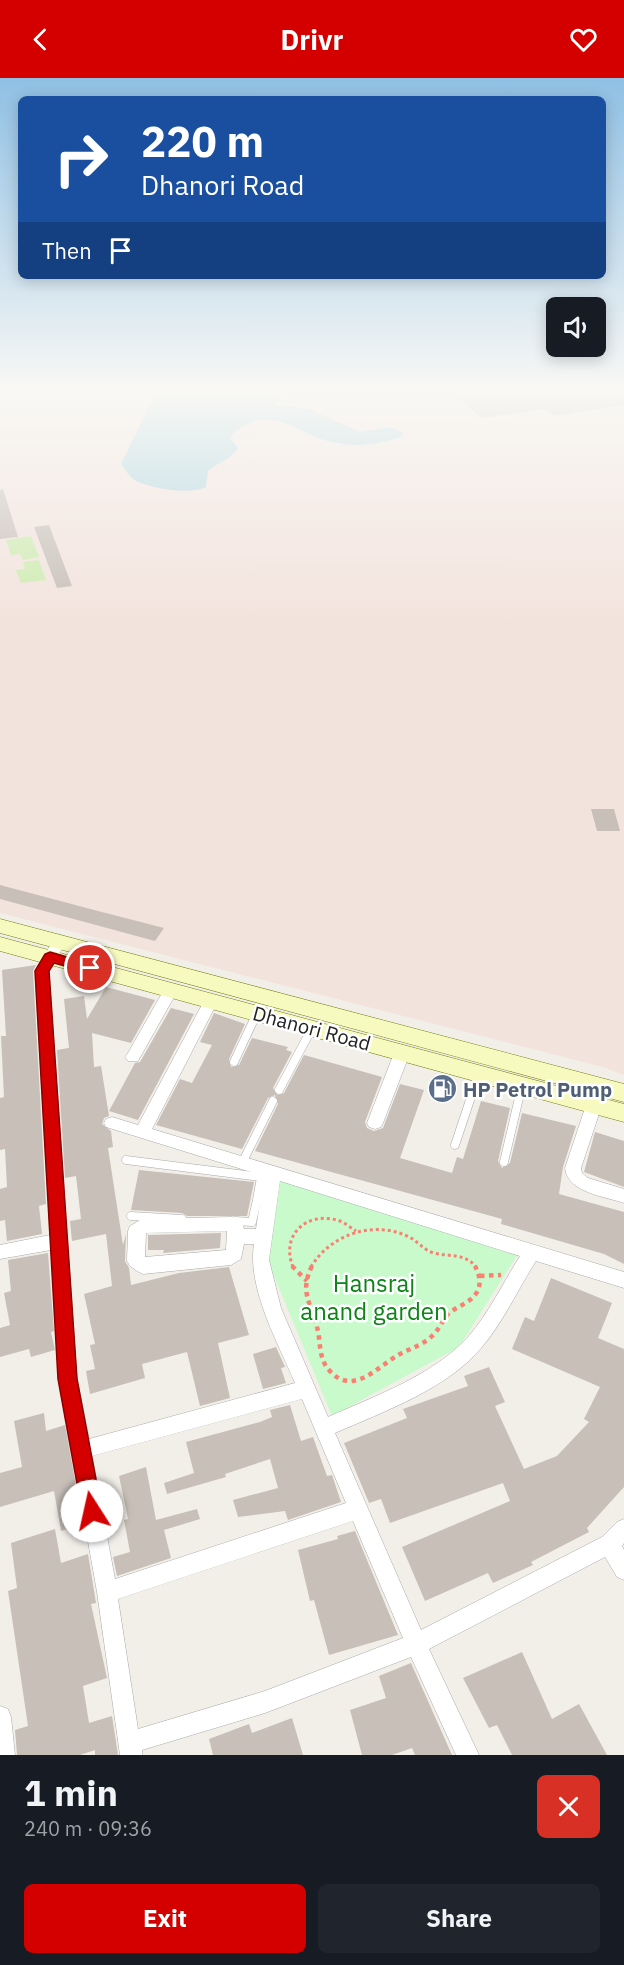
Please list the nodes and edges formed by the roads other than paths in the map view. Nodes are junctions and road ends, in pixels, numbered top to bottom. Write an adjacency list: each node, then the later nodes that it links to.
1 (0, 927): 3 (main road, Dhanori Road)
2 (0, 944): 3 (main road, Dhanori Road)
3 (55, 950): 4 (main road, Dhanori Road); 6 (main road, Dhanori Road); 31 (street)
4 (171, 990): 5 (main road, Dhanori Road); 9 (street)
5 (211, 1001): 6 (main road, Dhanori Road); 20 (street)
6 (251, 1006): 7 (main road, Dhanori Road); 10 (lane); 14 (main road, Dhanori Road)
7 (311, 1030): 8 (main road, Dhanori Road); 13 (lane)
8 (402, 1053): 11 (main road, Dhanori Road); 19 (street)
9 (133, 1057)
10 (234, 1062)
11 (479, 1073): 12 (main road, Dhanori Road); 21 (lane)
12 (522, 1085): 16 (main road, Dhanori Road); 24 (lane)
13 (279, 1090)
14 (624, 1093)
15 (273, 1101): 23 (lane)
16 (594, 1105): 17 (main road, Dhanori Road); 26 (street)
17 (624, 1113)
18 (112, 1123): 20 (street)
19 (375, 1123)
20 (142, 1132): 23 (street)
21 (455, 1145)
22 (126, 1160): 27 (lane)
23 (242, 1162): 25 (street)
24 (504, 1162)
25 (273, 1172): 27 (street); 33 (street)
26 (624, 1196)
27 (262, 1200): 28 (lane); 29 (street)
28 (131, 1216)
29 (263, 1236): 30 (street); 35 (street)
30 (235, 1237): 30 (street)
31 (58, 1241): 32 (street); 37 (street)
32 (0, 1252)
33 (532, 1252): 34 (street); 36 (street)
34 (624, 1280)
35 (307, 1389): 36 (street); 37 (street)
36 (324, 1429): 38 (street)
37 (81, 1450): 42 (street)
38 (358, 1509): 42 (street); 43 (street)
39 (624, 1529): 40 (street)
40 (609, 1544): 41 (street); 43 (street)
41 (624, 1570)
42 (107, 1592): 45 (street)
43 (416, 1644): 45 (street); 47 (street)
44 (0, 1717): 46 (street)
45 (130, 1749)
46 (4, 1755)
47 (468, 1755)

